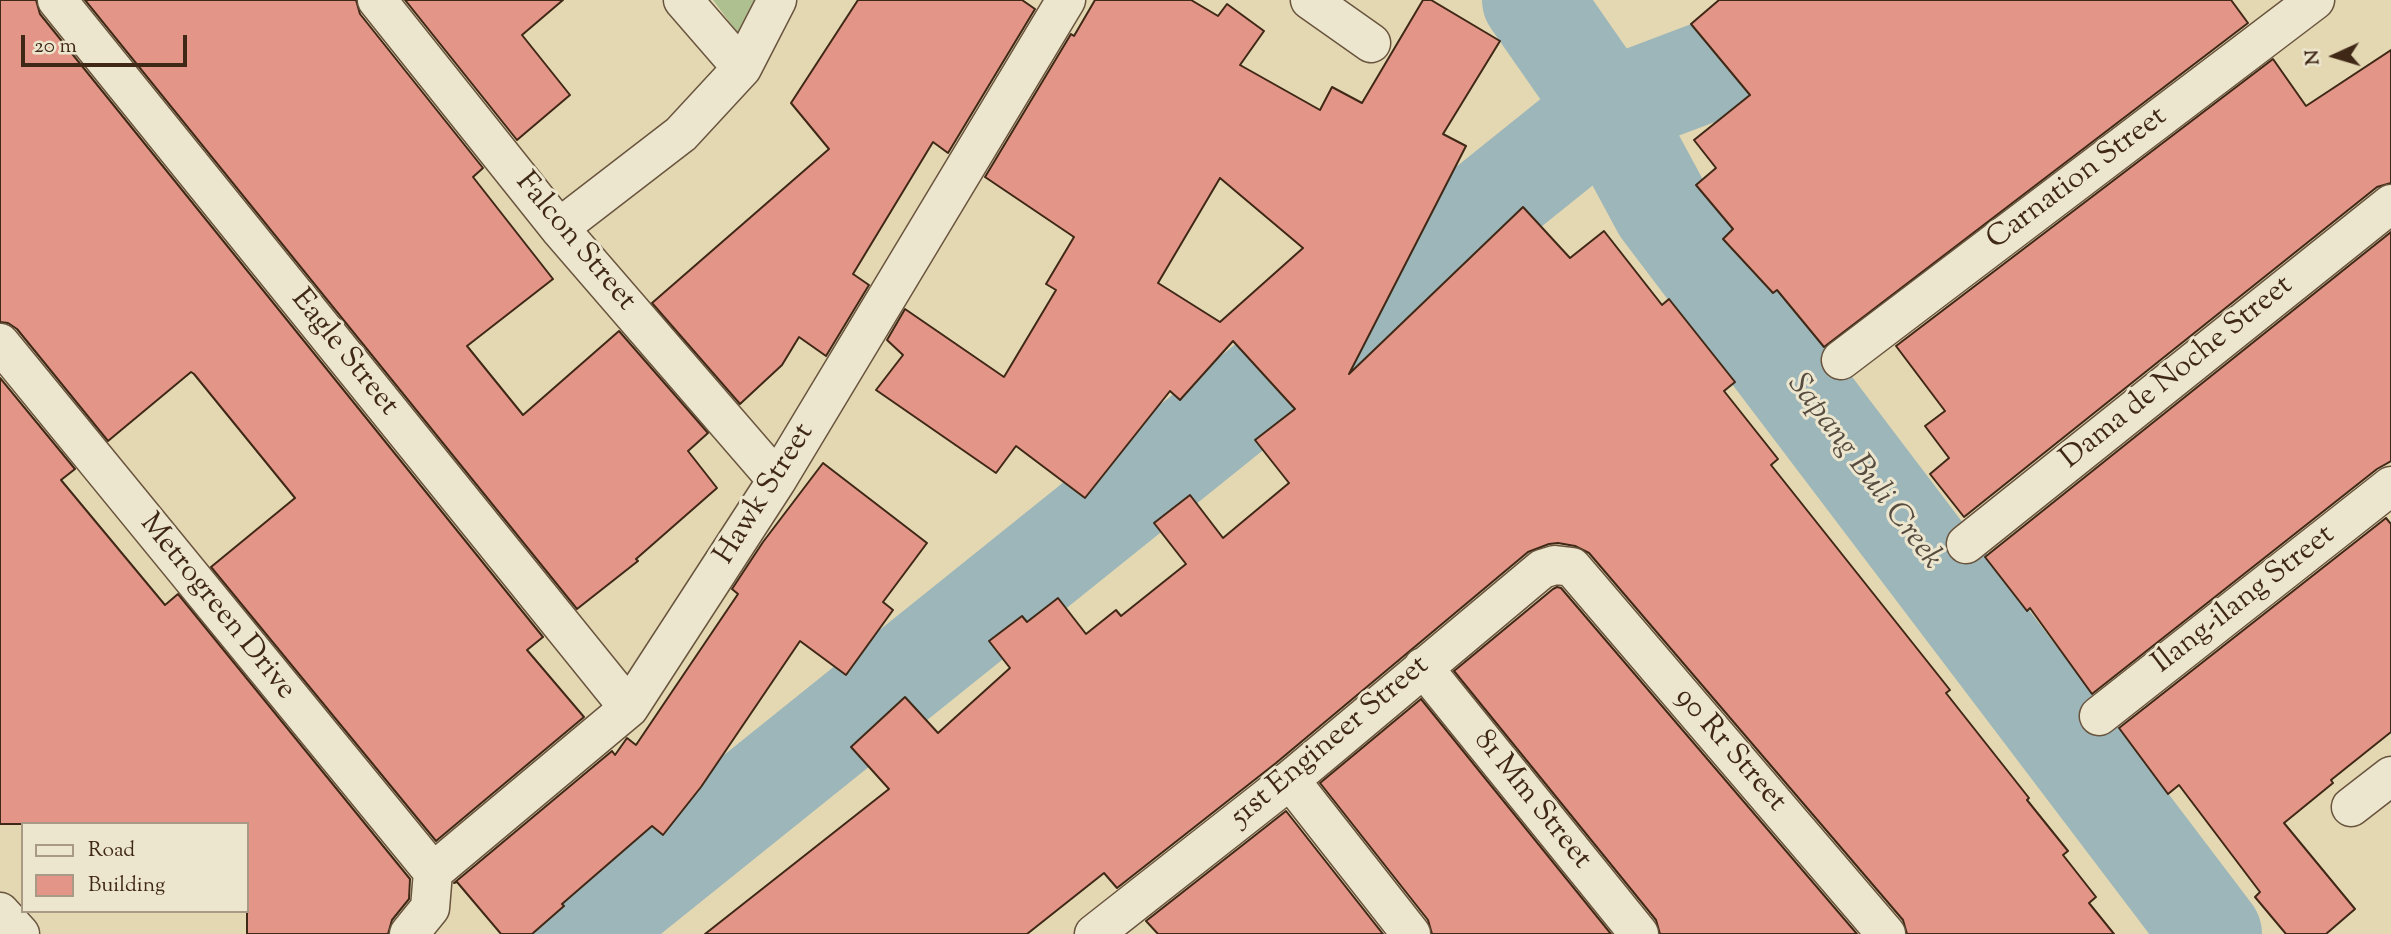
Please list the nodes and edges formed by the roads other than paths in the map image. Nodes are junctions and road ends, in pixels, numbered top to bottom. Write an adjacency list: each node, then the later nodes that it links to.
1 (57, 0): 19 (street, Eagle Street)
2 (377, 0): 11 (street, Falcon Street)
3 (683, 0): 9 (street)
4 (777, 0): 9 (street)
5 (1066, 0): 14 (street, Hawk Street)
6 (1310, 0): 8 (street)
7 (2315, 0): 13 (street, Carnation Street)
8 (1371, 43)
9 (742, 68): 11 (street)
10 (2391, 204): 16 (street, Dama de Noche Street)
11 (559, 228): 14 (street, Falcon Street)
12 (0, 343): 24 (street, Metrogreen Drive)
13 (1841, 360)
14 (777, 480): 19 (street, Hawk Street)
15 (2391, 486): 20 (street, Ilang-ilang Street)
16 (1966, 544)
17 (1572, 567): 18 (street, 51st Engineer Street); 31 (street, 90 Rr Street)
18 (1423, 667): 22 (street, 51st Engineer Street); 30 (street, 81 Mm Street)
19 (629, 708): 24 (street, Hawk Street)
20 (2099, 716)
21 (2391, 776): 23 (street)
22 (1290, 780): 28 (street, 51st Engineer Street); 29 (street)
23 (2351, 807)
24 (433, 872): 27 (street)
25 (0, 912): 26 (street)
26 (20, 934)
27 (409, 934)
28 (1094, 934)
29 (1411, 934)
30 (1639, 934)
31 (1886, 934)

